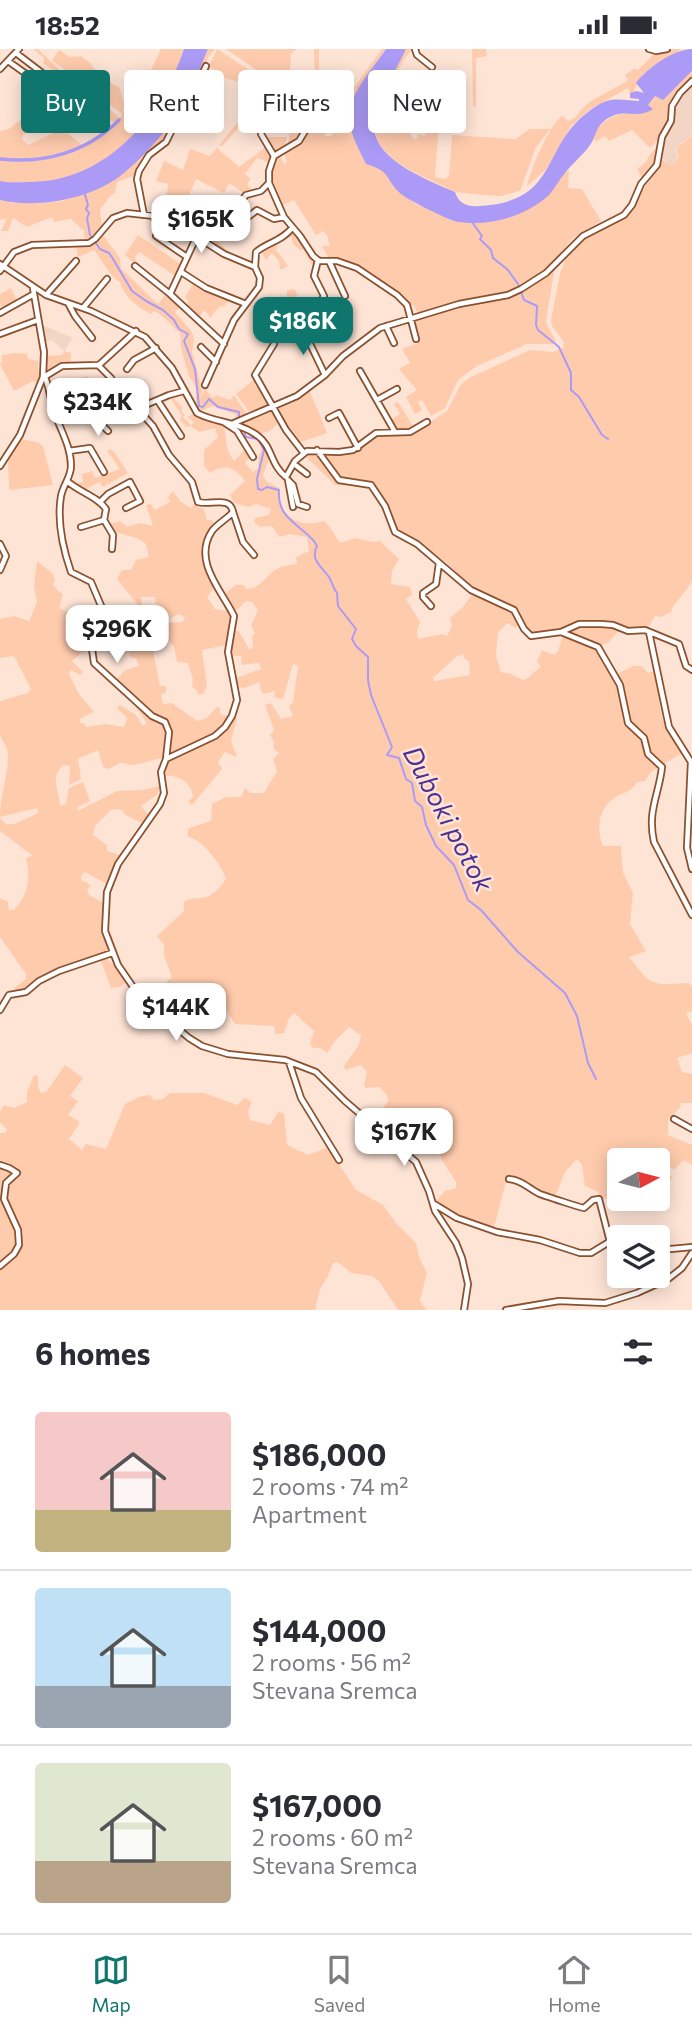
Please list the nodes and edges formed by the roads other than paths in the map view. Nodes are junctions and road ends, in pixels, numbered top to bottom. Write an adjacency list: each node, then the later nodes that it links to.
1 (415, 49): 7 (street)
2 (649, 49): 3 (street)
3 (667, 49)
4 (18, 51): 5 (street); 10 (street)
5 (8, 61): 8 (street); 9 (street)
6 (206, 66): 16 (street)
7 (432, 67)
8 (0, 69)
9 (21, 70)
10 (40, 70)
11 (692, 81): 42 (street)
12 (261, 133): 14 (street)
13 (304, 133): 14 (street)
14 (274, 156): 15 (street)
15 (270, 183): 18 (street); 19 (street)
16 (144, 215): 19 (street); 27 (street)
17 (248, 217): 18 (street)
18 (284, 217): 20 (street)
19 (153, 218): 22 (street)
20 (292, 228): 24 (street); 29 (street)
21 (156, 236): 23 (street)
22 (196, 238): 23 (street); 29 (street)
23 (187, 257): 30 (street)
24 (317, 260): 26 (street); 39 (street)
25 (76, 261): 35 (street)
26 (328, 261): 36 (street); 42 (street)
27 (1, 267): 32 (street)
28 (135, 267): 34 (street)
29 (255, 267): 38 (street)
30 (181, 272): 34 (street); 38 (street)
31 (107, 279): 40 (street)
32 (34, 287): 33 (street); 35 (street)
33 (34, 294): 41 (street); 43 (street)
34 (170, 294): 51 (street)
35 (47, 295): 37 (street)
36 (345, 296)
37 (68, 303): 40 (street); 48 (street)
38 (246, 304): 51 (street)
39 (311, 306)
40 (83, 308): 46 (street)
41 (0, 313)
42 (411, 319): 44 (street); 49 (street)
43 (38, 320): 47 (street); 60 (street)
44 (386, 326): 50 (street); 59 (street)
45 (285, 330): 59 (street)
46 (135, 331): 54 (street); 56 (street)
47 (0, 334)
48 (92, 338)
49 (416, 339)
50 (394, 343)
51 (224, 344): 55 (street)
52 (274, 344): 68 (street)
53 (201, 347): 55 (street)
54 (156, 348): 57 (street); 63 (street)
55 (216, 362): 61 (street)
56 (99, 365): 60 (street); 64 (street)
57 (127, 369)
58 (360, 371): 66 (street)
59 (325, 375): 68 (street)
60 (44, 377): 65 (street); 84 (street)
61 (205, 385)
62 (397, 389): 66 (street)
63 (184, 391): 67 (street); 72 (street)
64 (116, 393): 69 (street); 70 (street)
65 (52, 397): 69 (street); 80 (street)
66 (377, 400): 76 (street)
67 (158, 401): 77 (street); 93 (street)
68 (273, 408): 73 (street); 81 (street)
69 (88, 411): 75 (street)
70 (127, 413)
71 (329, 418): 78 (street)
72 (222, 420): 73 (street); 82 (street)
73 (239, 422): 87 (street)
74 (427, 422): 76 (street)
75 (108, 431)
76 (396, 433): 78 (street)
77 (181, 436)
78 (358, 448): 79 (street)
79 (317, 450): 81 (street); 99 (street)
80 (69, 451): 85 (street); 88 (street)
81 (303, 452): 83 (street)
82 (253, 457)
83 (294, 464): 86 (street); 87 (street)
84 (0, 466)
85 (104, 472)
86 (307, 474)
87 (287, 479): 90 (street); 91 (street)
88 (67, 481): 89 (street); 105 (street)
89 (100, 502): 92 (street); 94 (street)
90 (293, 507)
91 (307, 507)
92 (126, 508)
93 (233, 513): 98 (street); 105 (street)
94 (104, 520): 95 (street); 97 (street)
95 (81, 527)
96 (0, 544): 100 (street)
97 (112, 549)
98 (254, 555)
99 (439, 562): 101 (street); 103 (street)
100 (0, 570)
101 (431, 606)
102 (649, 631): 103 (street); 104 (street); 106 (street)
103 (561, 632): 107 (street)
104 (692, 670)
105 (166, 759): 108 (street)
106 (692, 869)
107 (692, 915)
108 (112, 953): 109 (street); 110 (street)
109 (0, 1010)
110 (289, 1061): 113 (street); 116 (street)
111 (674, 1119): 112 (street)
112 (692, 1129)
113 (339, 1160)
114 (0, 1165): 122 (street)
115 (509, 1179): 117 (street)
116 (433, 1203): 118 (street); 124 (street)
117 (607, 1229)
118 (607, 1244)
119 (692, 1247): 120 (street)
120 (670, 1249)
121 (692, 1253): 123 (street)
122 (0, 1266)
123 (605, 1303): 125 (street); 126 (street)
124 (464, 1310)
125 (506, 1310)
126 (606, 1310)

